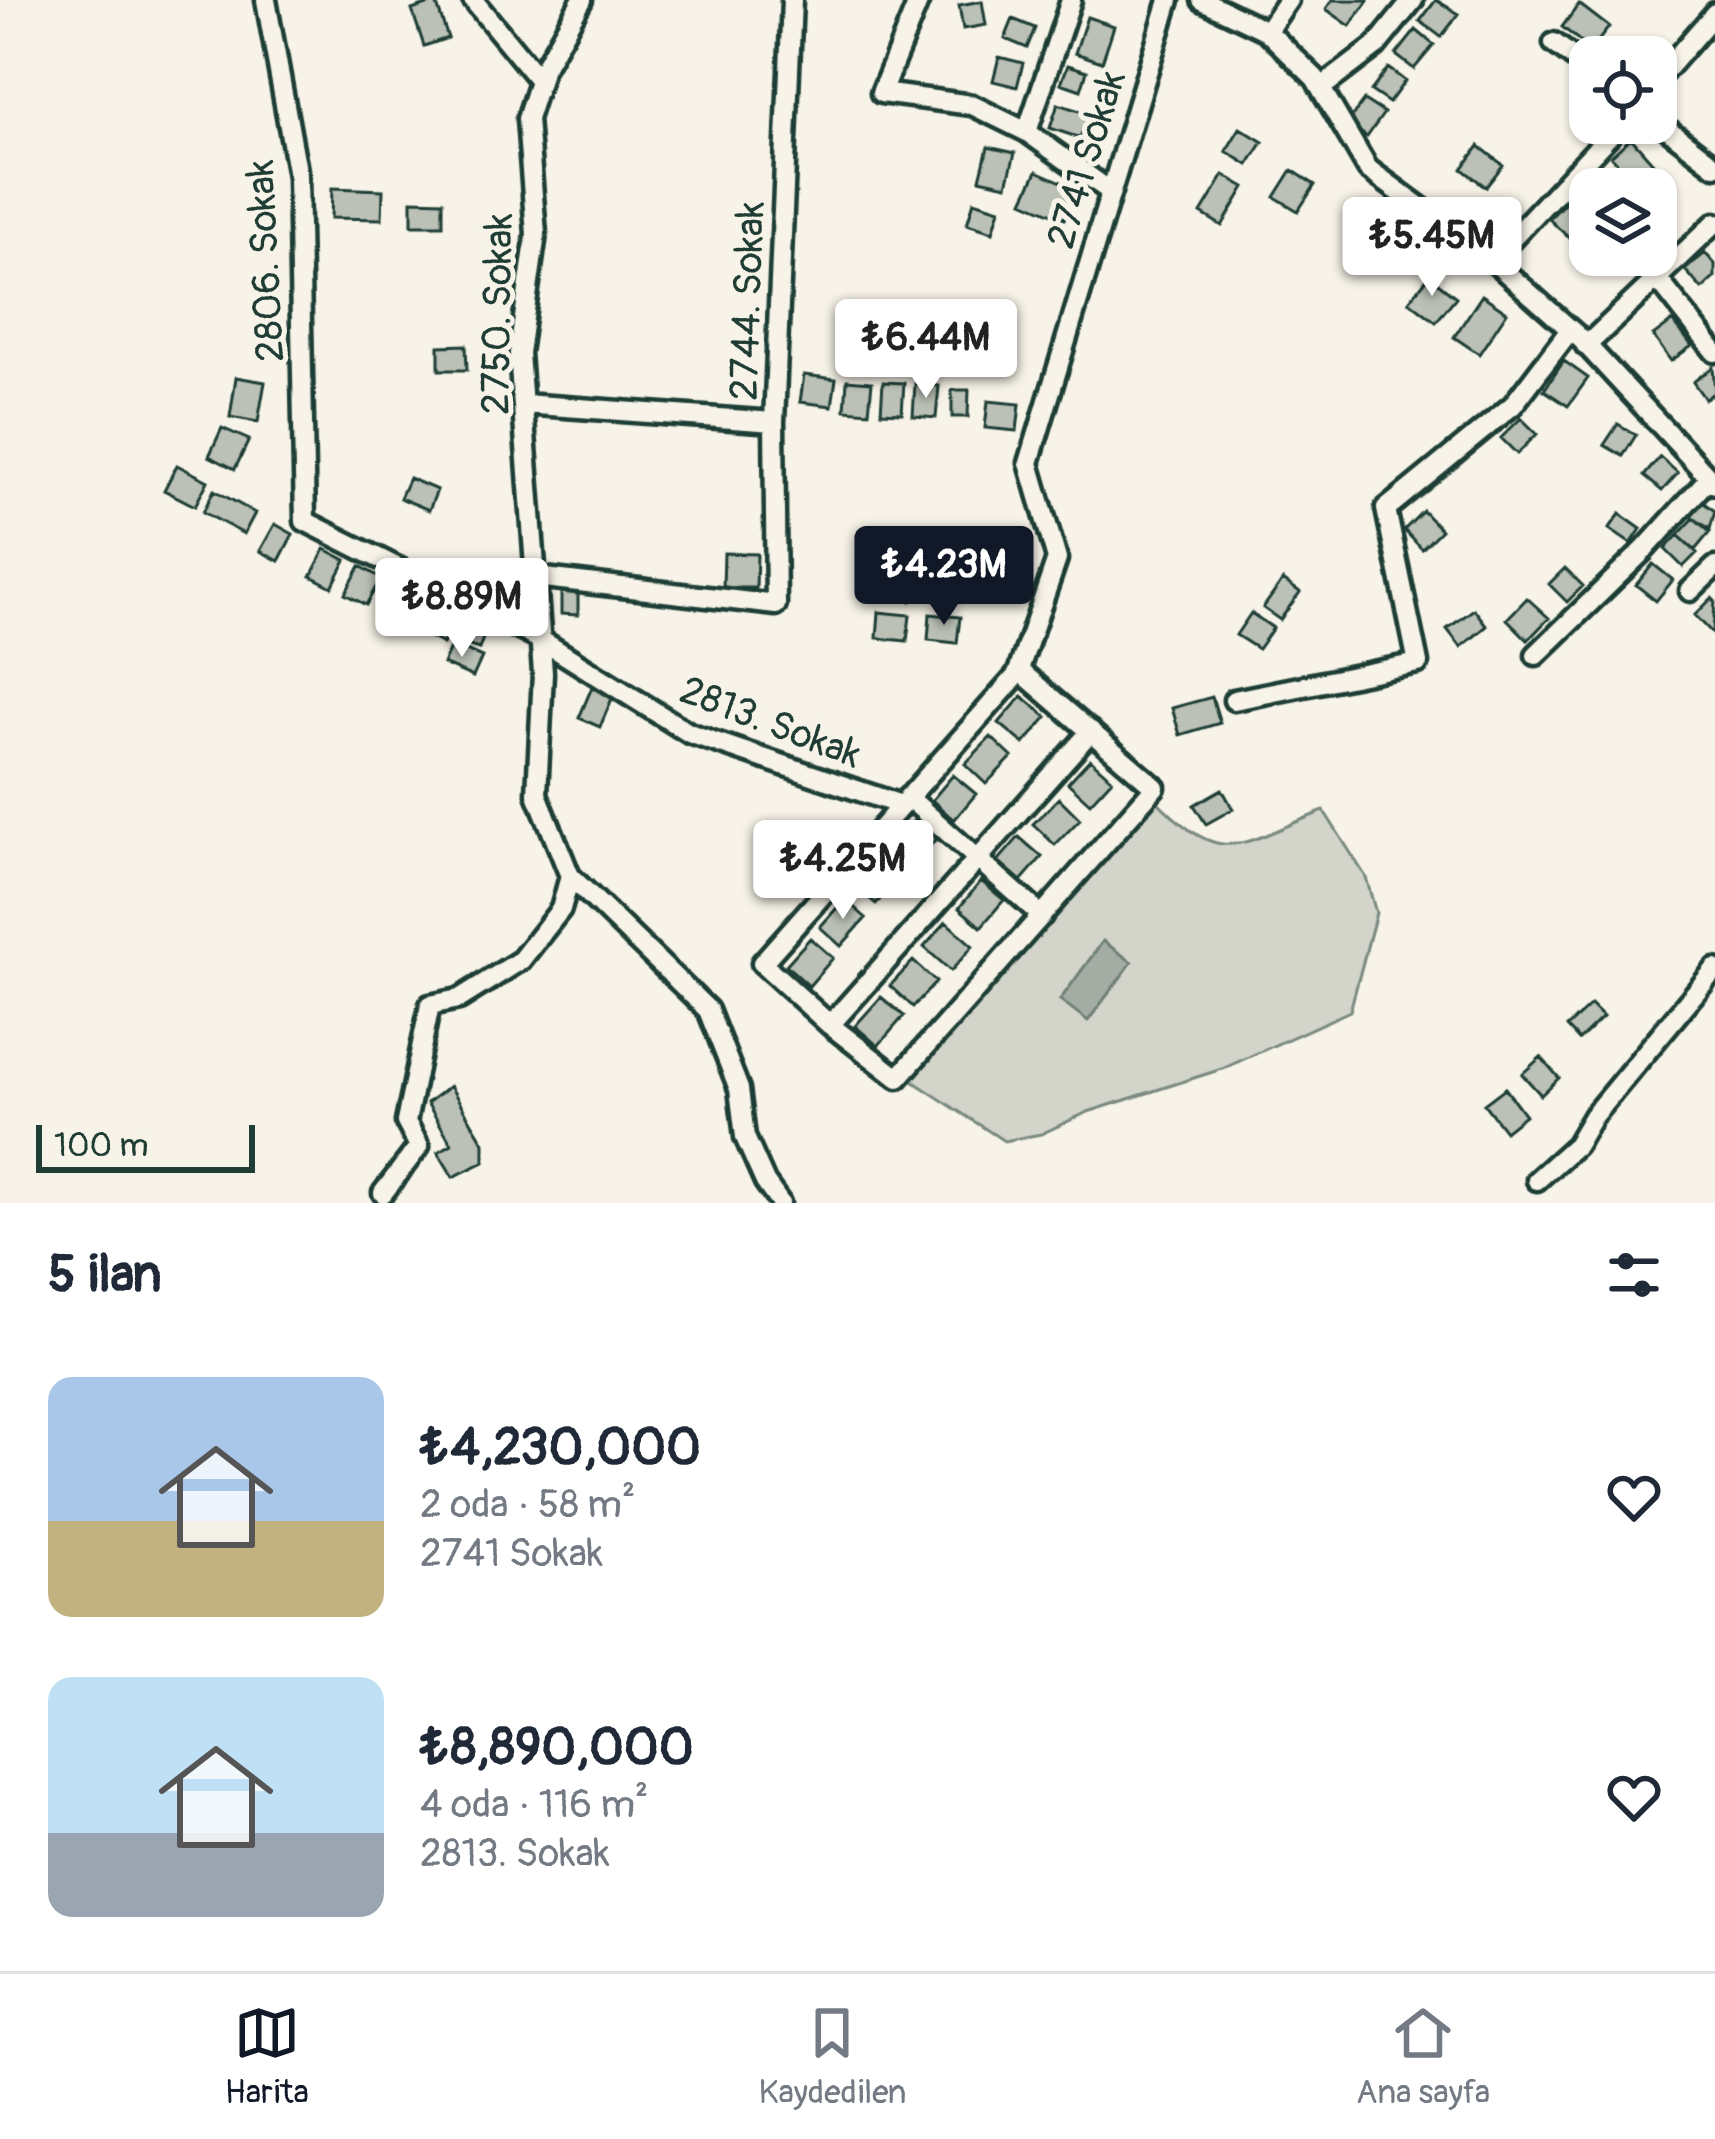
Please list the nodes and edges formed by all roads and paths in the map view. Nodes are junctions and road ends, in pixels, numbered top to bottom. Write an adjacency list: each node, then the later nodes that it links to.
1 (266, 0): 32 (street, 2806. Sokak)
2 (473, 0): 16 (street)
3 (582, 0): 16 (street, 2750. Sokak)
4 (792, 0): 30 (street, 2744. Sokak)
5 (919, 0): 18 (street)
6 (1071, 0): 18 (street)
7 (1169, 0): 22 (street, 2741 Sokak)
8 (1202, 0): 12 (street)
9 (1288, 0): 12 (street)
10 (1413, 0): 17 (street)
11 (1714, 6): 15 (street)
12 (1267, 31): 17 (street)
13 (1554, 43): 14 (street)
14 (1569, 54)
15 (1677, 54)
16 (539, 80): 29 (street, 2750. Sokak)
17 (1321, 88): 24 (street)
18 (1027, 132): 22 (street)
19 (1677, 136): 21 (street)
20 (1601, 144): 24 (street)
21 (1715, 166)
22 (1111, 192): 38 (street, 2741 Sokak)
23 (1711, 236): 25 (street)
24 (1492, 260): 26 (street)
25 (1657, 278): 27 (street); 28 (street)
26 (1570, 330): 27 (street); 39 (street)
27 (1586, 346): 31 (street)
28 (1715, 352)
29 (523, 404): 30 (street); 34 (street, 2750. Sokak)
30 (774, 422): 34 (street, 2744. Sokak)
31 (1712, 481): 37 (street)
32 (304, 521): 36 (street, 2813. Sokak)
33 (1715, 567): 35 (street)
34 (536, 577): 36 (street, 2750. Sokak)
35 (1690, 591)
36 (541, 640): 41 (street, 2813. Sokak); 43 (street, 2750. Sokak)
37 (1536, 656)
38 (1019, 670): 40 (street); 41 (street, 2741 Sokak)
39 (1234, 700)
40 (1091, 731): 42 (street); 44 (street)
41 (905, 801): 42 (street); 46 (street, 2741 Sokak)
42 (978, 860): 44 (street); 46 (street)
43 (570, 877): 48 (street); 49 (street)
44 (1042, 916): 46 (street)
45 (1715, 969): 47 (street)
46 (830, 1025)
47 (1537, 1180)
48 (383, 1193)
49 (780, 1203)

